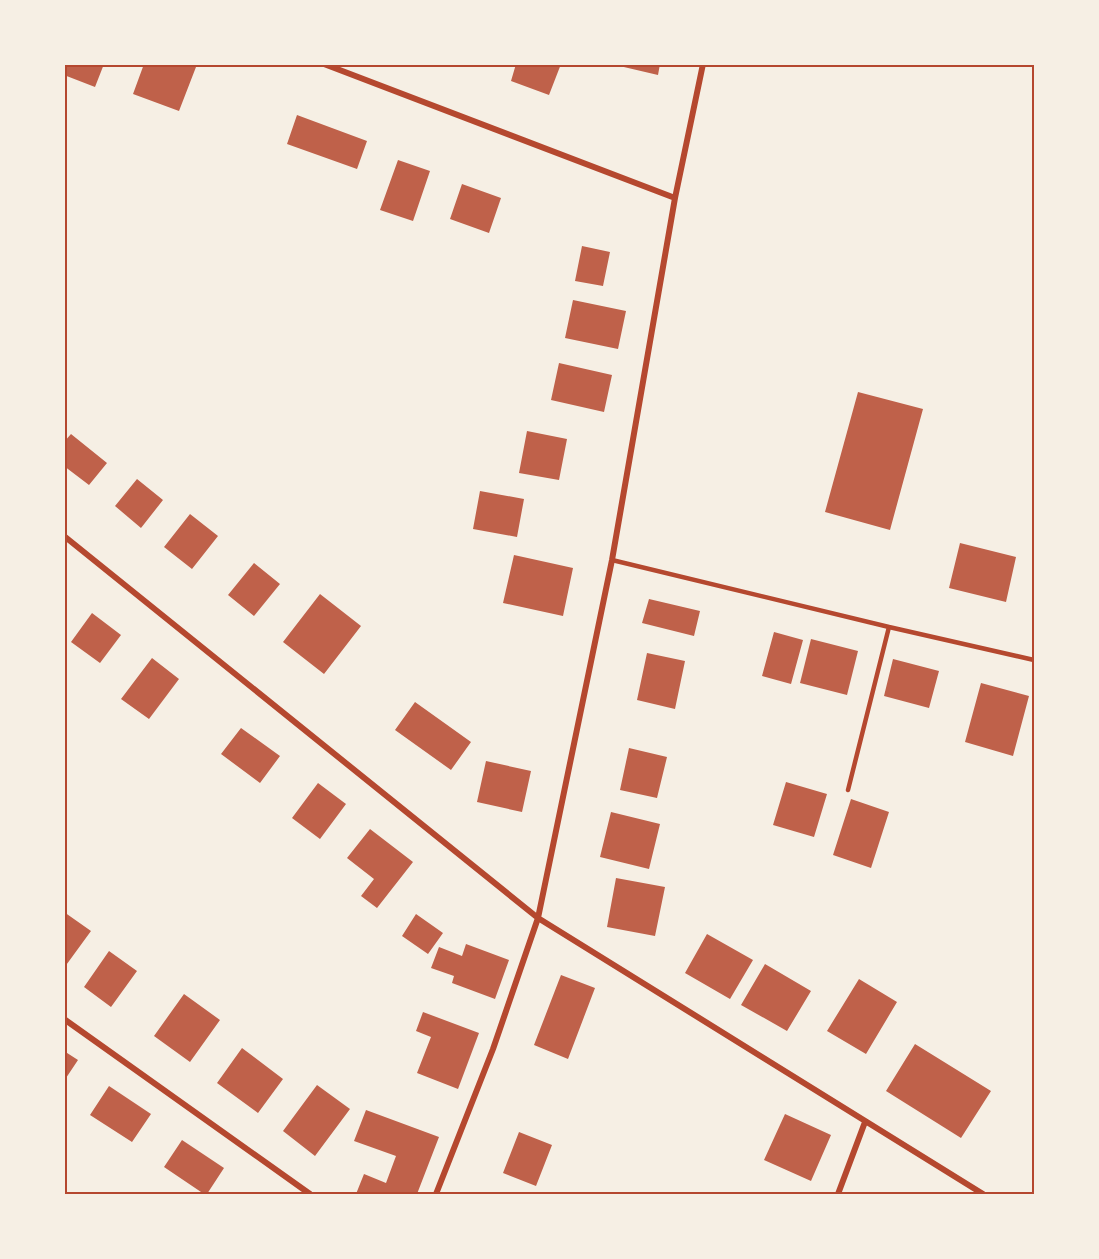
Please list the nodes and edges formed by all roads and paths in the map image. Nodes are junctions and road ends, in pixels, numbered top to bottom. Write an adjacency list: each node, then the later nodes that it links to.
1 (324, 64): 3 (street)
2 (703, 64): 3 (street)
3 (675, 198): 5 (street)
4 (64, 536): 9 (street)
5 (612, 560): 6 (lane); 9 (street)
6 (889, 627): 7 (lane); 8 (lane)
7 (1035, 660)
8 (848, 790)
9 (538, 918): 11 (street); 13 (street)
10 (64, 1019): 12 (street)
11 (864, 1122): 14 (street); 15 (street)
12 (310, 1194)
13 (436, 1194)
14 (838, 1194)
15 (983, 1194)

